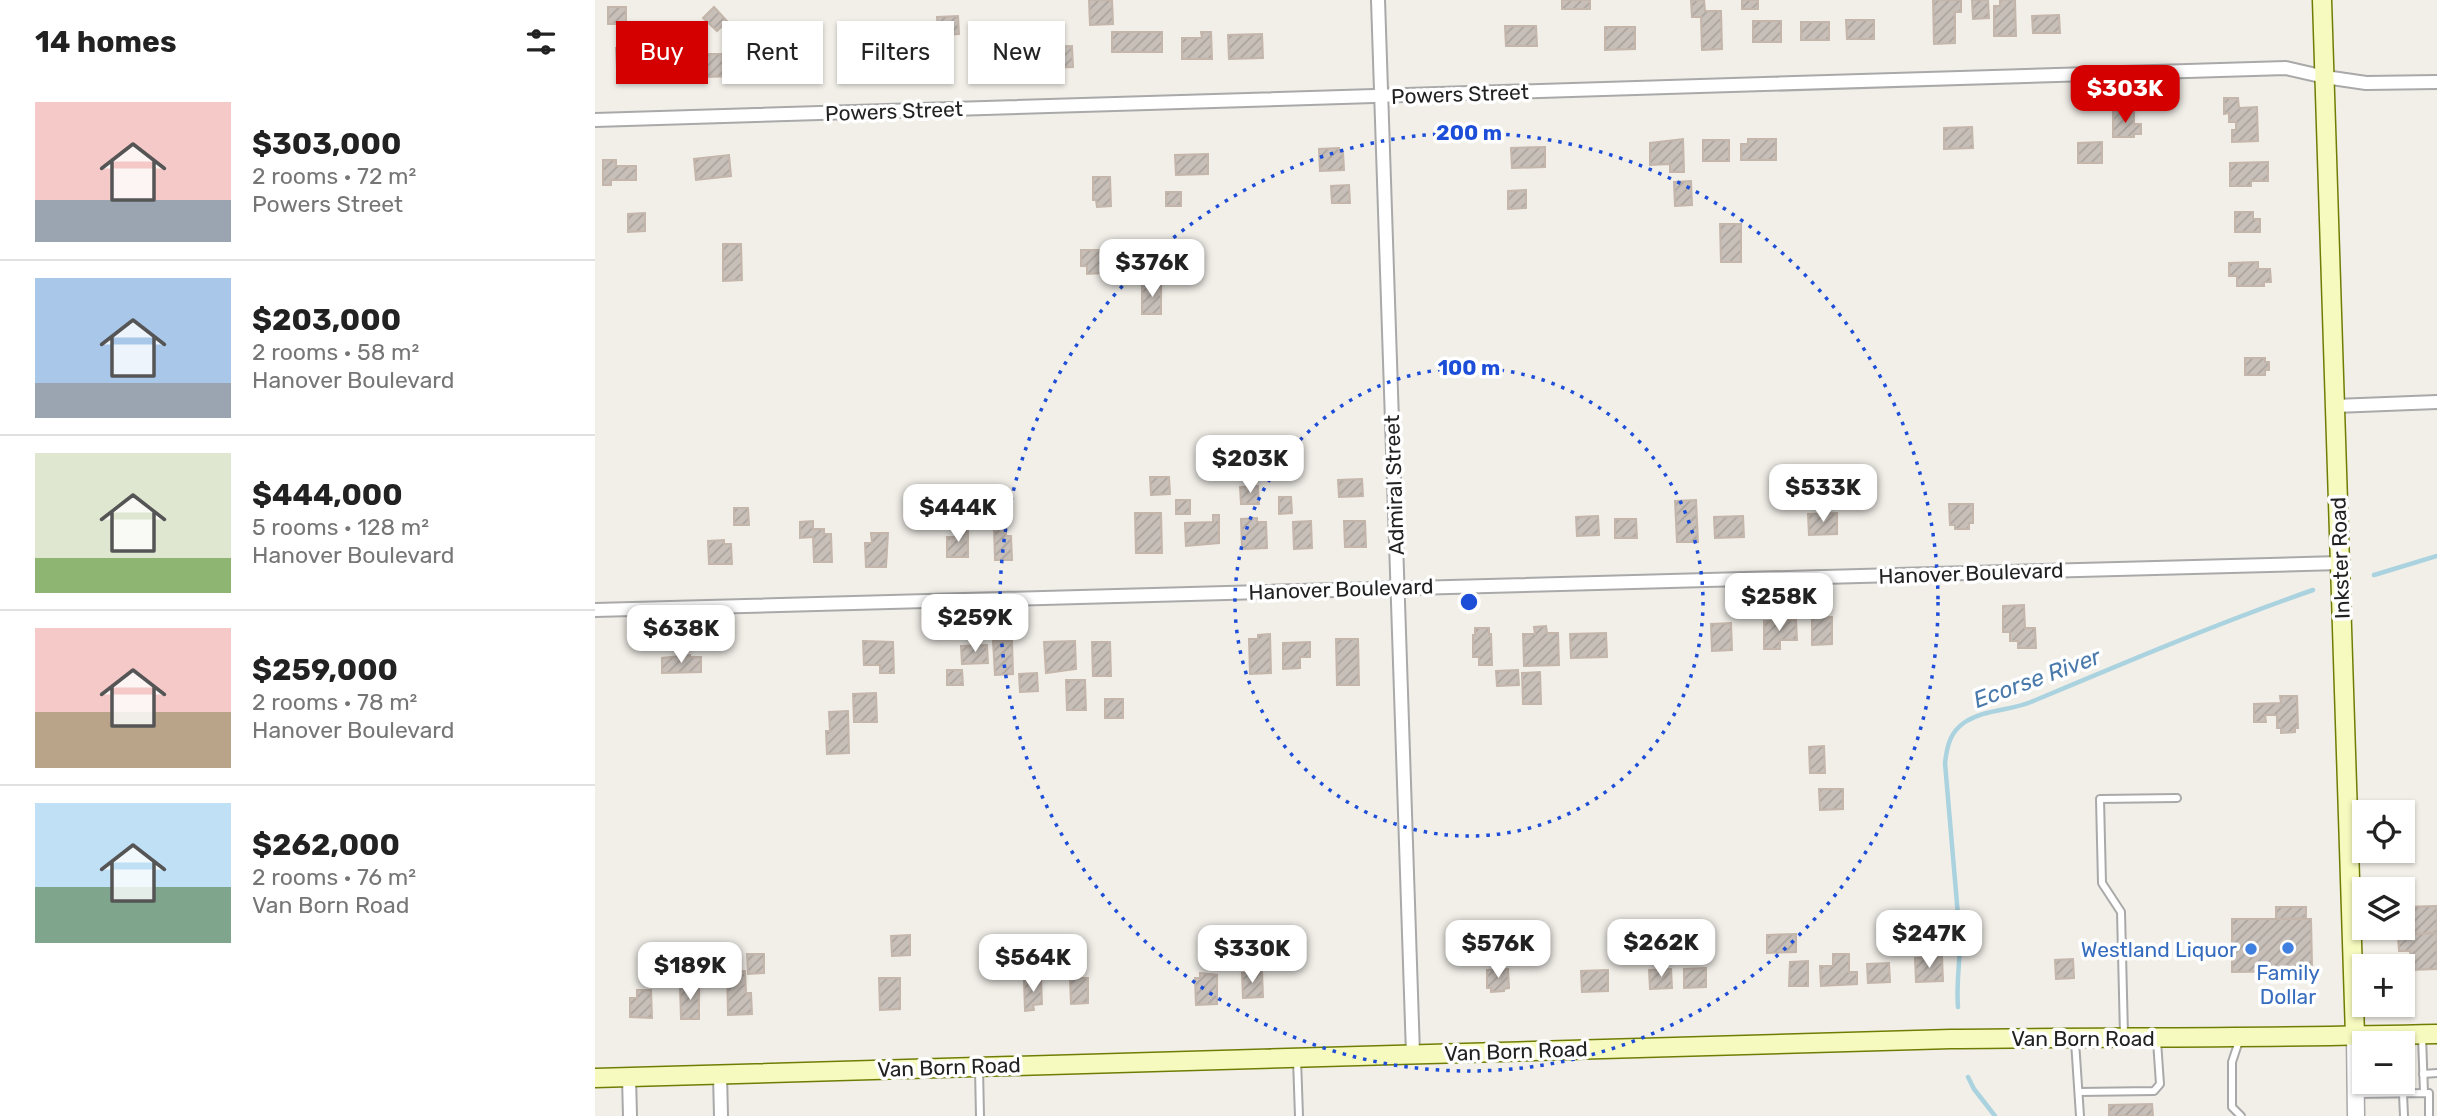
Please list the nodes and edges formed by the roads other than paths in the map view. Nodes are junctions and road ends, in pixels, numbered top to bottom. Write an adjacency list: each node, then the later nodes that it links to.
1 (1378, 0): 5 (street, Admiral Street)
2 (2322, 0): 3 (main road, Inkster Road)
3 (2325, 77): 4 (street, Powers Street); 5 (street, Powers Street); 8 (main road, Inkster Road)
4 (2437, 82)
5 (1381, 96): 6 (street, Powers Street); 10 (street, Admiral Street)
6 (595, 120)
7 (2437, 402): 8 (street)
8 (2335, 405): 9 (main road, Inkster Road)
9 (2340, 563): 10 (street, Hanover Boulevard); 13 (main road, Inkster Road)
10 (1398, 588): 11 (street, Hanover Boulevard); 20 (street, Admiral Street)
11 (595, 610)
12 (2177, 798): 18 (lane)
13 (2355, 1031)
14 (2429, 1034): 25 (lane)
15 (2156, 1036): 18 (main road, Van Born Road); 19 (main road, Van Born Road); 28 (lane)
16 (2352, 1036): 19 (main road, Van Born Road)
17 (2075, 1037): 18 (main road, Van Born Road); 20 (main road, Van Born Road); 28 (lane)
18 (2124, 1037)
19 (2240, 1039): 39 (lane)
20 (1413, 1054): 21 (main road, Van Born Road)
21 (1297, 1057): 22 (main road, Van Born Road); 37 (lane)
22 (979, 1066): 24 (main road, Van Born Road); 36 (lane)
23 (2437, 1073): 25 (lane)
24 (720, 1074): 26 (main road, Van Born Road); 35 (street)
25 (2423, 1074): 30 (lane)
26 (629, 1077): 27 (main road, Van Born Road); 34 (street)
27 (595, 1078)
28 (2079, 1092): 38 (lane)
29 (2415, 1093): 30 (lane)
30 (2424, 1093): 33 (lane)
31 (2356, 1094): 40 (street, Inkster Road)
32 (2403, 1094): 41 (lane)
33 (2433, 1102): 42 (lane)
34 (630, 1116)
35 (721, 1116)
36 (981, 1116)
37 (1299, 1116)
38 (2080, 1116)
39 (2241, 1116)
40 (2356, 1116)
41 (2404, 1116)
42 (2430, 1116)

